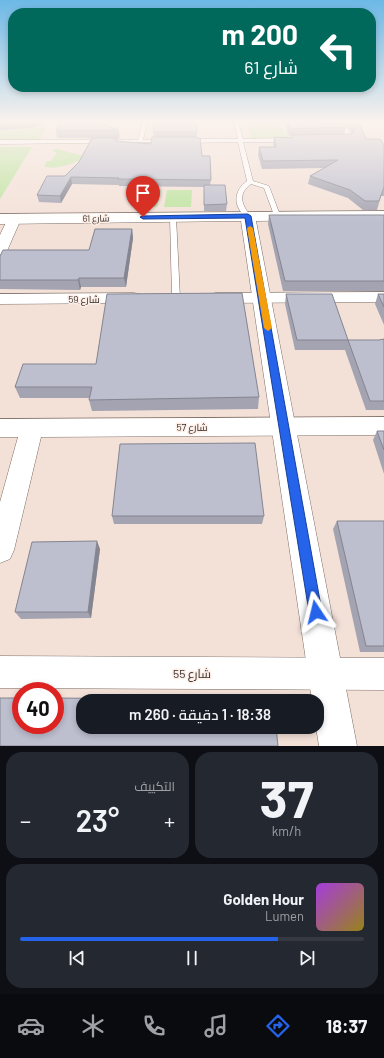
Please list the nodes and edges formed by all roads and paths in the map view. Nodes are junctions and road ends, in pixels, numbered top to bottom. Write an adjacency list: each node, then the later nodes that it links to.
1 (244, 156): 2 (lane)
2 (250, 182): 3 (lane); 5 (lane)
3 (277, 215): 4 (street, شارع 61); 5 (street, شارع 61)
4 (384, 215)
5 (248, 216): 6 (street, شارع 61); 11 (street)
6 (173, 217): 7 (street, شارع 61); 10 (lane)
7 (7, 219): 8 (street)
8 (0, 251)
9 (384, 297): 11 (street, شارع 59)
10 (176, 298): 11 (street, شارع 59); 12 (street, شارع 59)
11 (263, 298): 14 (street)
12 (0, 299)
13 (384, 426): 14 (street, شارع 57)
14 (284, 427): 16 (street, شارع 57); 19 (street)
15 (0, 428): 16 (street, شارع 57)
16 (32, 428): 17 (street)
17 (0, 550)
18 (0, 672): 19 (street, شارع 55)
19 (326, 674): 20 (street, شارع 55); 21 (street)
20 (384, 674)
21 (338, 746)

